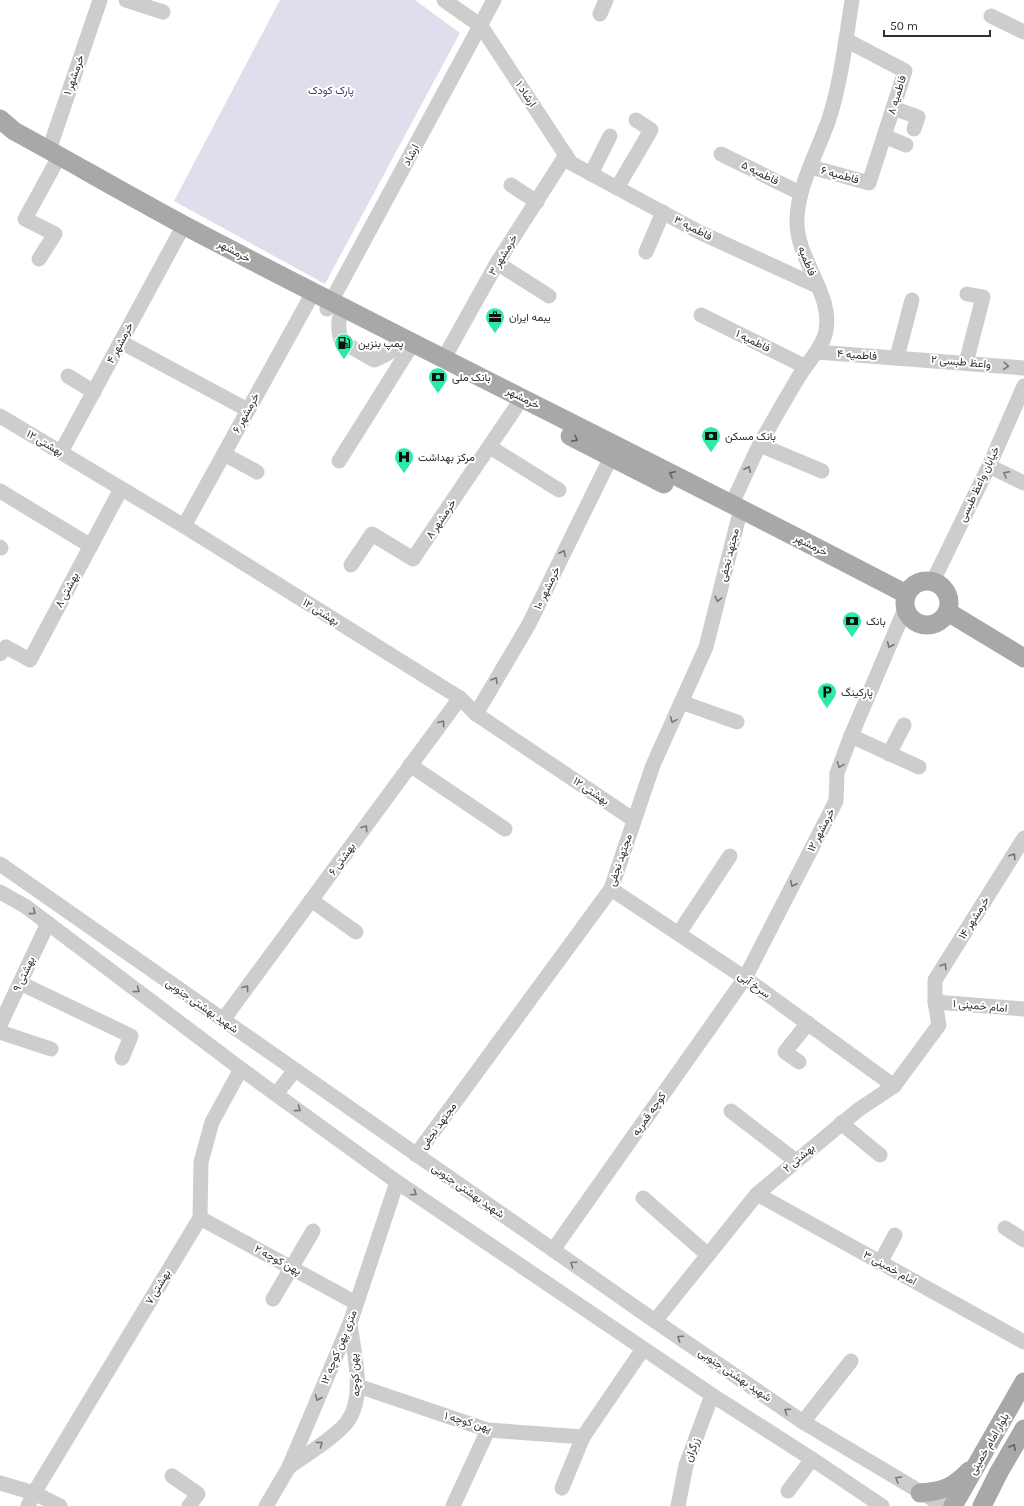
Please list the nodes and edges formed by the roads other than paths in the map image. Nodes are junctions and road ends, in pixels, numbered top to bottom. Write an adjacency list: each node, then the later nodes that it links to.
1 (100, 0): 21 (street, خرمشهر ۱)
2 (126, 0): 7 (street)
3 (444, 0): 10 (street)
4 (494, 0): 10 (street, ارشاد)
5 (606, 0): 8 (street)
6 (852, 0): 12 (street, فاطمیه)
7 (163, 12)
8 (600, 14)
9 (991, 16): 11 (street)
10 (481, 26): 22 (street, ارشاد ۱); 39 (street, ارشاد)
11 (1024, 32)
12 (846, 40): 13 (street, فاطمیه ۸); 23 (street, فاطمیه)
13 (893, 108): 15 (street); 18 (street, فاطمیه ۸)
14 (636, 120): 26 (street)
15 (914, 129)
16 (7, 132): 21 (main road, خرمشهر)
17 (610, 136): 24 (street)
18 (884, 136): 19 (street); 23 (street, فاطمیه ۶)
19 (906, 145)
20 (721, 154): 27 (street, فاطمیه ۵)
21 (51, 158): 30 (main road, خرمشهر); 32 (street, خرمشهر ۱); 39 (main road, خرمشهر)
22 (569, 159): 24 (street, فاطمیه ۳); 28 (street, خرمشهر ۳)
23 (811, 167): 27 (street, فاطمیه)
24 (591, 174): 26 (street, فاطمیه ۳)
25 (511, 185): 28 (street)
26 (617, 188): 29 (street, فاطمیه ۳)
27 (800, 193): 34 (street, فاطمیه)
28 (536, 202): 33 (street, خرمشهر ۳)
29 (663, 212): 31 (street); 34 (street, فاطمیه ۳)
30 (179, 234): 37 (main road, خرمشهر); 41 (street, خرمشهر ۴)
31 (646, 252)
32 (39, 259)
33 (497, 263): 36 (street); 45 (street, خرمشهر ۳)
34 (817, 286): 43 (street, فاطمیه)
35 (967, 294): 46 (street)
36 (549, 296)
37 (309, 300): 39 (main road, خرمشهر); 53 (street, خرمشهر ۶)
38 (912, 300): 44 (street)
39 (335, 309): 42 (main road, خرمشهر); 42 (street)
40 (701, 315): 47 (street, فاطمیه ۱)
41 (121, 342): 51 (street, خرمشهر ۴); 53 (street)
42 (403, 345): 45 (main road, خرمشهر); 52 (main road, خرمشهر); 60 (street)
43 (816, 352): 44 (street, فاطمیه ۴); 47 (street, فاطمیه)
44 (897, 357): 46 (street, واعظ طبسی ۲)
45 (444, 358): 68 (main road, خرمشهر, one-way to 45)
46 (966, 363): 48 (street, واعظ طبسی ۲, one-way to 48)
47 (804, 366): 55 (street, فاطمیه)
48 (1024, 368)
49 (68, 376): 51 (street)
50 (1024, 386): 61 (street, خیابان واعظ طبسی)
51 (94, 392): 57 (street, خرمشهر ۴)
52 (516, 407): 56 (street, خرمشهر ۸); 59 (main road, خرمشهر, one-way to 59)
53 (248, 410): 58 (street, خرمشهر ۶)
54 (0, 416): 57 (street, بهشتی ۱۲)
55 (760, 445): 62 (street); 68 (street, فاطمیه, one-way to 55)
56 (490, 447): 66 (street); 71 (street, خرمشهر ۸)
57 (61, 452): 65 (street, بهشتی ۱۲)
58 (224, 454): 63 (street); 69 (street, خرمشهر ۶)
59 (611, 457): 68 (main road, خرمشهر); 79 (street, خرمشهر ۱۰, one-way to 59)
60 (339, 461)
61 (989, 466): 64 (street, one-way to 61); 72 (street, خیابان واعظ طبسی)
62 (822, 471)
63 (256, 472)
64 (1024, 483)
65 (121, 488): 69 (street, بهشتی ۱۲); 70 (street, بهشتی ۸)
66 (559, 490)
67 (0, 491): 70 (street)
68 (735, 512): 73 (main road, خرمشهر); 78 (street, مجتهد نجفی, one-way to 78)
69 (184, 526): 77 (street, بهشتی ۱۲)
70 (91, 546): 75 (street, بهشتی ۸)
71 (351, 565)
72 (933, 581): 73 (main road); 74 (main road)
73 (905, 602): 74 (main road); 82 (street, خرمشهر ۱۲, one-way to 82)
74 (948, 612): 76 (main road)
75 (0, 654)
76 (1024, 658)
77 (460, 698): 79 (street, بهشتی ۱۲); 84 (street, بهشتی ۶, one-way to 77)
78 (681, 702): 80 (street); 86 (street, مجتهد نجفی, one-way to 86)
79 (476, 714): 86 (street, بهشتی ۱۲)
80 (737, 722)
81 (904, 725): 83 (street)
82 (851, 736): 83 (street); 97 (street, خرمشهر ۱۲, one-way to 97)
83 (889, 754): 85 (street)
84 (410, 765): 87 (street); 93 (street, بهشتی ۶, one-way to 84)
85 (919, 767)
86 (634, 820): 91 (street, مجتهد نجفی)
87 (505, 829)
88 (1024, 838): 99 (street, خرمشهر ۱۴, one-way to 88)
89 (730, 856): 96 (street)
90 (0, 864): 101 (street, شهید بهشتی جنوبی)
91 (611, 889): 96 (street, سرخ آبی); 114 (street, مجتهد نجفی)
92 (0, 892): 94 (street, one-way to 94)
93 (312, 900): 95 (street); 101 (street, بهشتی ۶, one-way to 93)
94 (48, 923): 98 (street, بهشتی ۹); 108 (street, one-way to 108)
95 (356, 932)
96 (678, 933): 97 (street, سرخ آبی)
97 (745, 978): 102 (street, سرخ آبی); 125 (street, کوچه قمریه)
98 (20, 983): 103 (street, بهشتی ۹); 106 (street)
99 (935, 1002): 100 (street, امام خمینی ۱); 110 (street, بهشتی ۲)
100 (1024, 1009)
101 (223, 1020): 109 (street, شهید بهشتی جنوبی)
102 (808, 1023): 107 (street); 110 (street, سرخ آبی)
103 (0, 1025)
104 (0, 1032): 105 (street)
105 (50, 1049)
106 (122, 1058)
107 (799, 1062)
108 (241, 1069): 111 (street); 120 (street)
109 (294, 1070): 111 (street); 114 (street, شهید بهشتی جنوبی)
110 (894, 1086): 113 (street, بهشتی ۲)
111 (277, 1093): 117 (street, one-way to 117)
112 (731, 1110): 116 (street)
113 (841, 1123): 115 (street); 116 (street, بهشتی ۲)
114 (416, 1155): 125 (street, شهید بهشتی جنوبی)
115 (880, 1155)
116 (796, 1161): 118 (street, بهشتی ۲)
117 (397, 1182): 130 (street, ۱۲ متری پهن کوچه); 134 (street, one-way to 134)
118 (757, 1194): 126 (street, بهشتی ۲); 127 (street, امام خمینی ۳)
119 (643, 1198): 126 (street)
120 (200, 1218): 128 (street, پهن کوچه ۲); 152 (street, بهشتی ۷)
121 (1005, 1228): 124 (street)
122 (313, 1231): 128 (street)
123 (895, 1235): 127 (street)
124 (1024, 1240)
125 (553, 1250): 131 (street, شهید بهشتی جنوبی, one-way to 125)
126 (708, 1255): 131 (street, بهشتی ۲)
127 (880, 1262): 133 (street, امام خمینی ۳)
128 (292, 1268): 129 (street); 130 (street, پهن کوچه ۲)
129 (273, 1299)
130 (356, 1302): 132 (street, ۱۲ متری پهن کوچه)
131 (656, 1322): 139 (street, شهید بهشتی جنوبی, one-way to 131)
132 (350, 1323): 137 (street, پهن کوچه); 145 (street, ۱۲ متری پهن کوچه, one-way to 145)
133 (1024, 1342)
134 (643, 1349): 138 (street); 142 (street)
135 (851, 1361): 139 (street)
136 (1024, 1382): 144 (main road, بلوار امام خمینی)
137 (358, 1386): 141 (street, پهن کوچه ۱); 145 (street, پهن کوچه, one-way to 137)
138 (712, 1395): 143 (street); 157 (street, زرگران)
139 (803, 1422): 151 (street, شهید بهشتی جنوبی, one-way to 139)
140 (1024, 1429): 146 (main road, بلوار امام خمینی, one-way to 140)
141 (488, 1430): 142 (street, پهن کوچه ۱); 156 (street)
142 (582, 1437): 149 (street)
143 (812, 1459): 150 (street); 158 (street)
144 (979, 1462): 151 (main road); 160 (main road, بلوار امام خمینی)
145 (289, 1467): 155 (street, ۱۲ متری پهن کوچه)
146 (999, 1472): 161 (main road, بلوار امام خمینی); 162 (main road)
147 (172, 1476): 154 (street)
148 (0, 1483): 152 (street)
149 (562, 1488)
150 (788, 1491)
151 (920, 1493): 159 (street, شهید بهشتی جنوبی)
152 (31, 1499): 153 (street)
153 (60, 1506)
154 (189, 1506)
155 (266, 1506)
156 (453, 1506)
157 (678, 1506)
158 (882, 1506)
159 (944, 1506)
160 (953, 1506)
161 (982, 1506)
162 (998, 1506)

